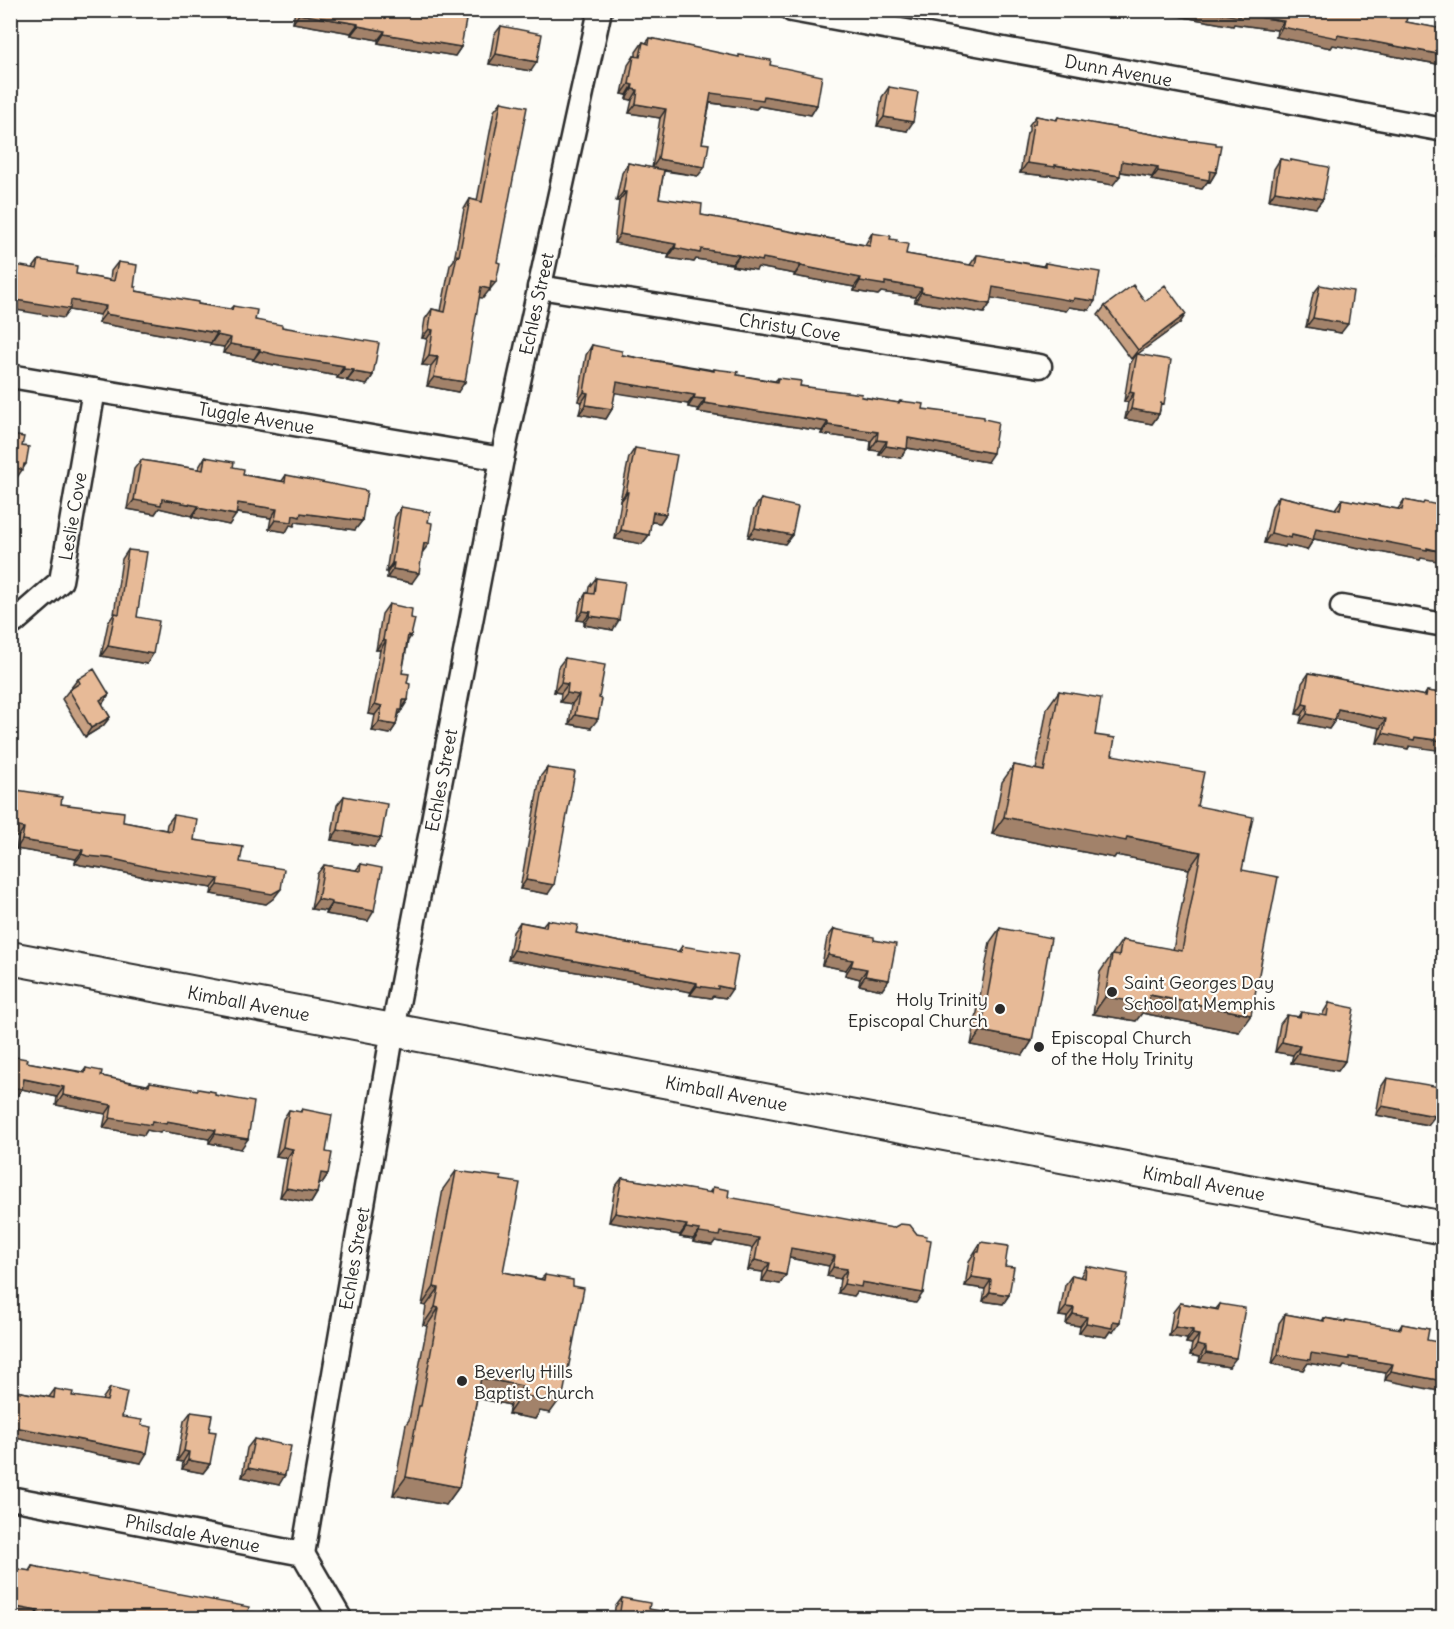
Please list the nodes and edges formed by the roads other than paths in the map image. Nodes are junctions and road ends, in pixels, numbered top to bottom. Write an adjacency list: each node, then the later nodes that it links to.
1 (600, 10): 4 (street, Echles Street)
2 (792, 10): 3 (street, Dunn Avenue)
3 (1443, 130)
4 (539, 287): 5 (street, Christy Cove); 8 (street, Echles Street)
5 (1040, 366)
6 (10, 376): 7 (street, Tuggle Avenue)
7 (94, 390): 8 (street, Tuggle Avenue); 10 (street, Leslie Cove)
8 (502, 459): 13 (street, Echles Street)
9 (1342, 607): 11 (street)
10 (14, 622)
11 (1443, 625)
12 (10, 958): 13 (main road, Kimball Avenue)
13 (393, 1030): 14 (main road, Kimball Avenue); 16 (street, Echles Street)
14 (1443, 1228)
15 (10, 1498): 16 (street, Philsdale Avenue)
16 (303, 1554): 17 (street)
17 (340, 1618)

